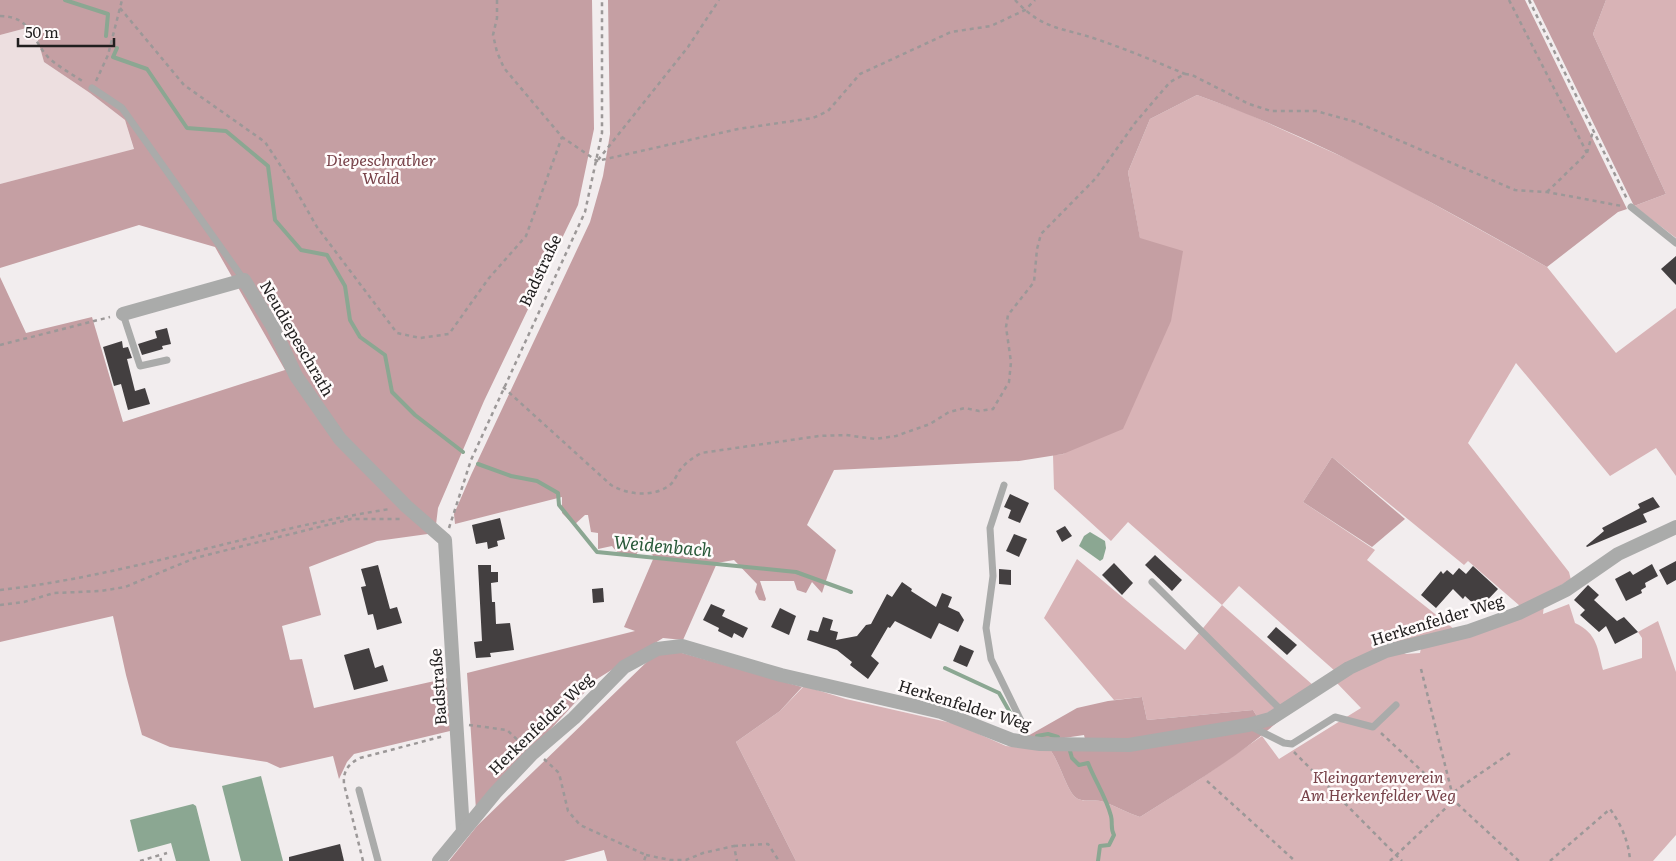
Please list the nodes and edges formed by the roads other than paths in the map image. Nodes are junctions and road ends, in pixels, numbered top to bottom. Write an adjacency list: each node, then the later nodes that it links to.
1 (92, 88): 4 (lane)
2 (1631, 208): 3 (lane)
3 (1676, 243)
4 (244, 280): 5 (street, Neudiepeschrath); 9 (street, Neudiepeschrath)
5 (123, 314): 6 (lane)
6 (167, 360)
7 (1004, 484): 14 (lane)
8 (1676, 527): 12 (street, Herkenfelder Weg)
9 (446, 540): 16 (street, Badstraße)
10 (1152, 582): 12 (lane)
11 (1396, 705): 13 (lane)
12 (1283, 712): 13 (street, Herkenfelder Weg)
13 (1248, 725): 14 (street, Herkenfelder Weg)
14 (1024, 742): 16 (street, Herkenfelder Weg)
15 (359, 790): 17 (lane)
16 (462, 831): 18 (street, Herkenfelder Weg)
17 (378, 861)
18 (439, 861)

